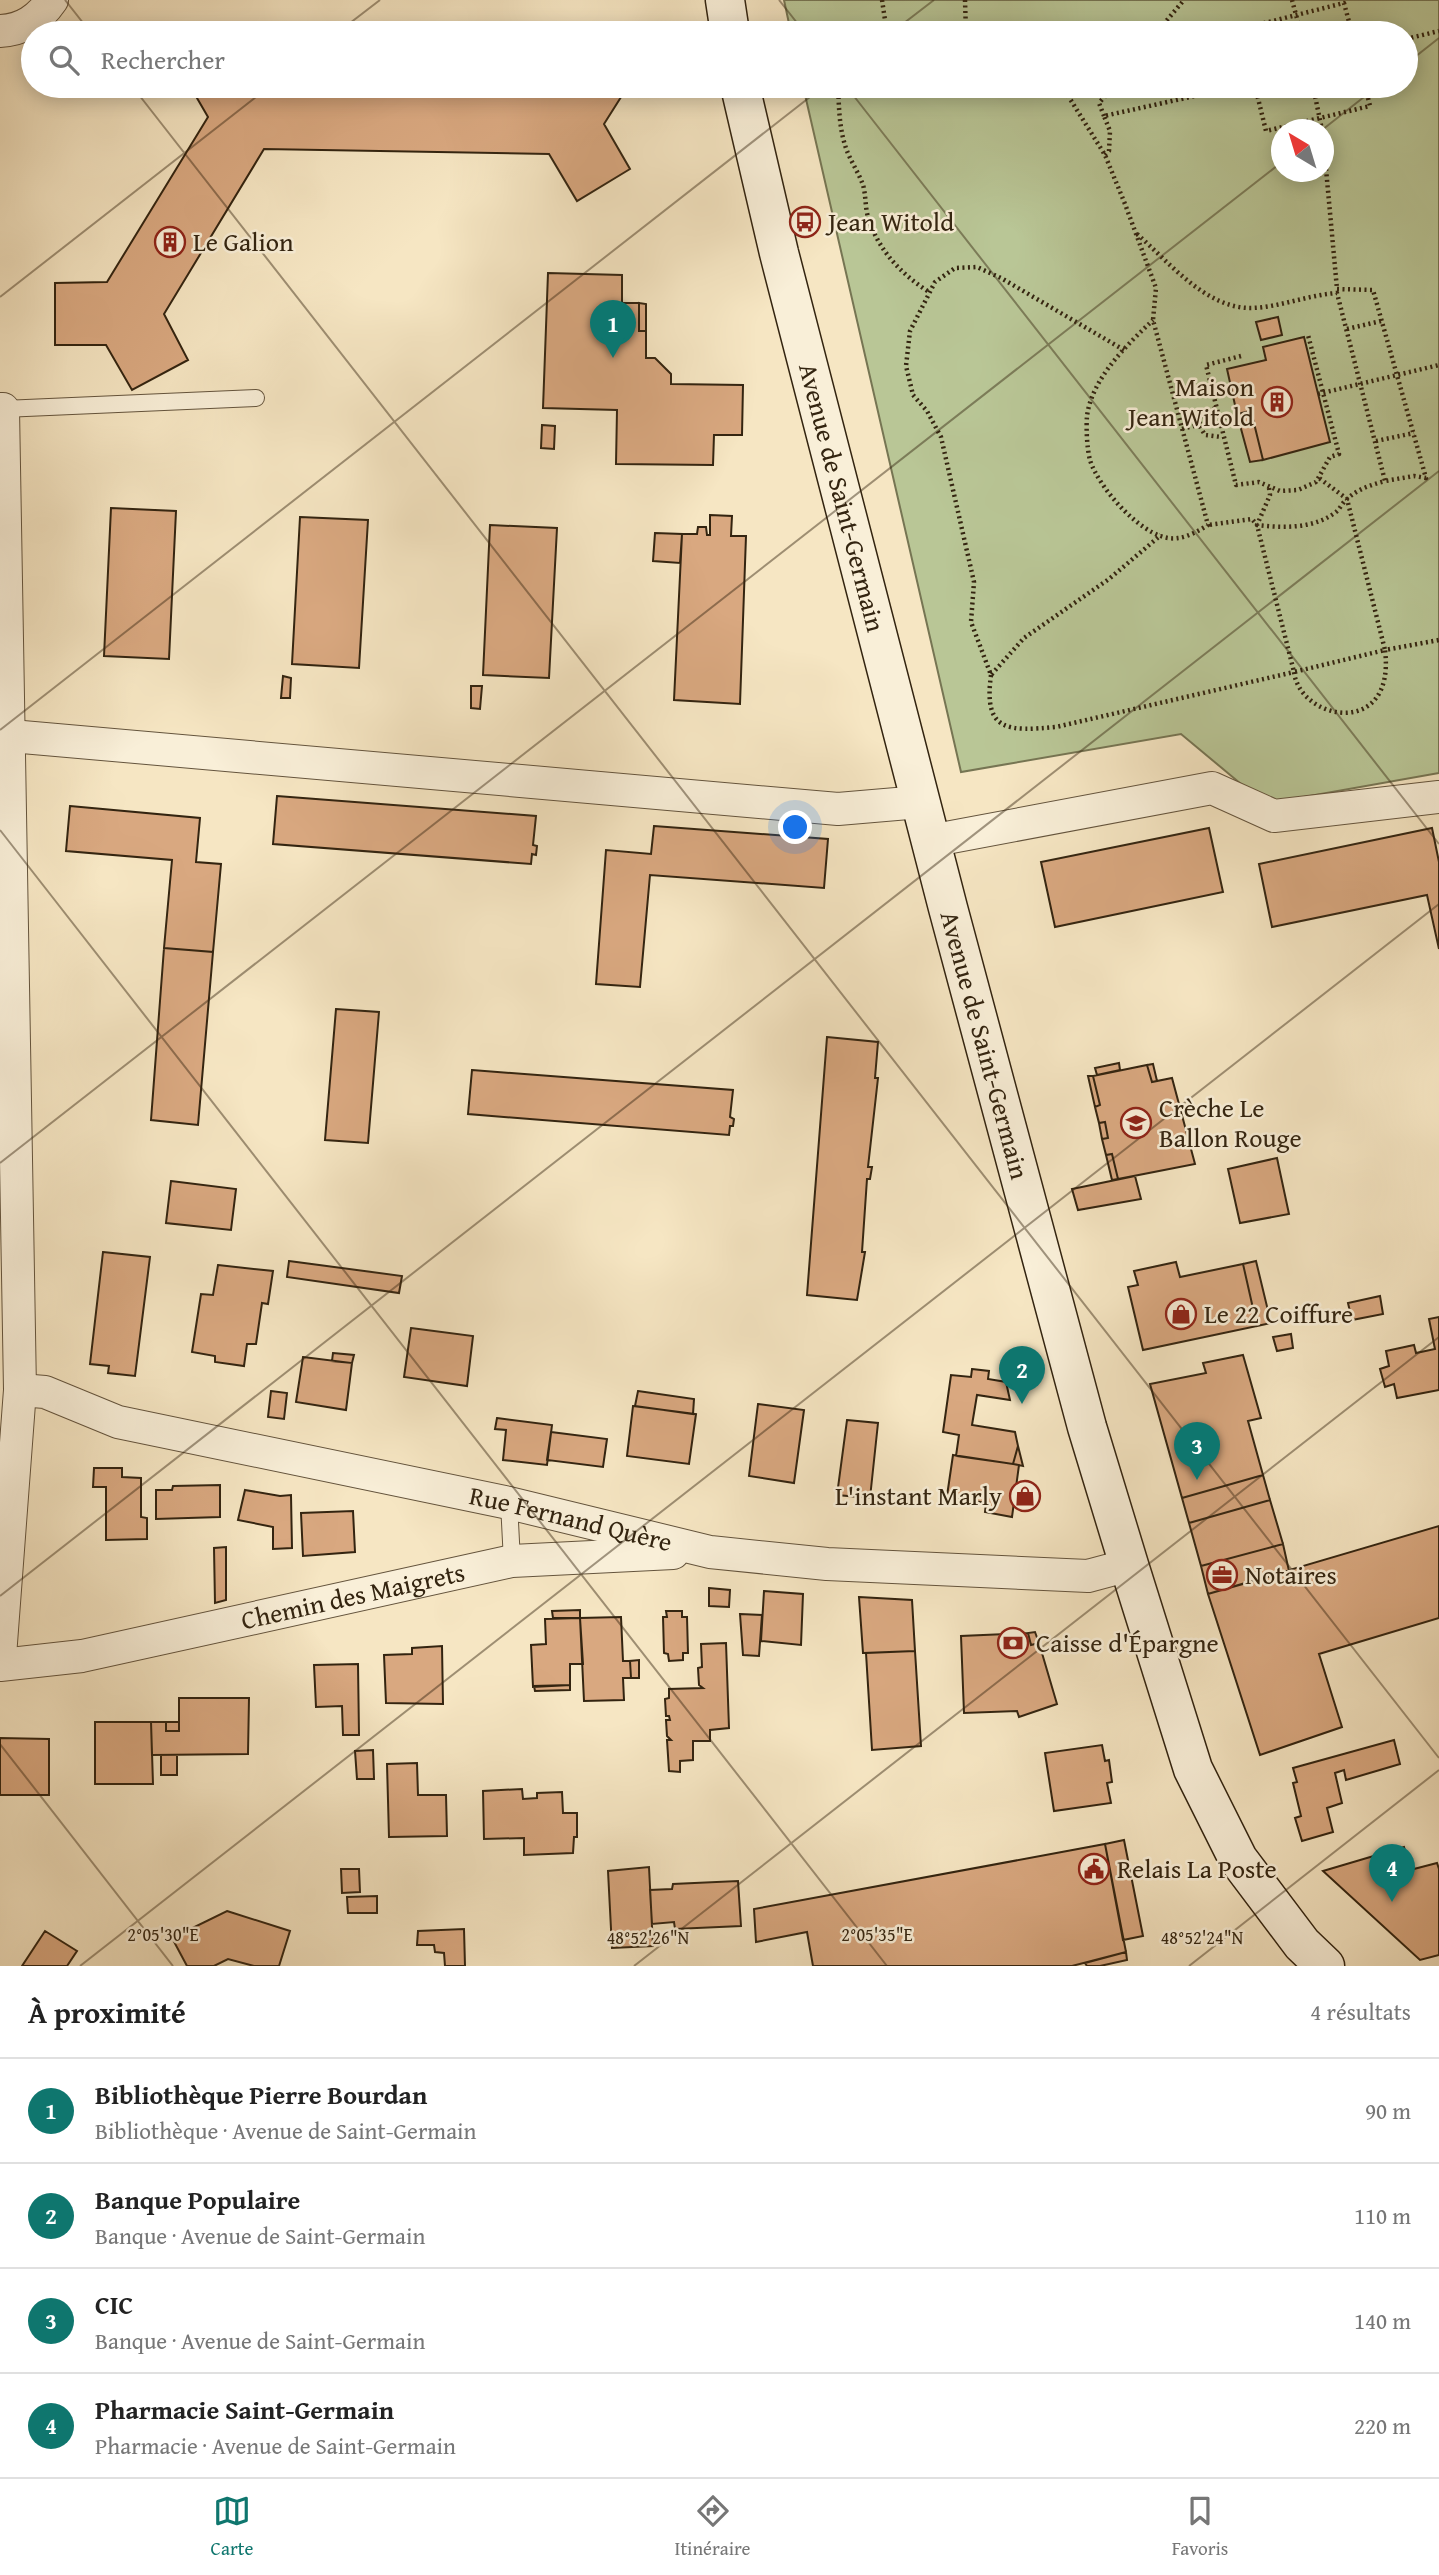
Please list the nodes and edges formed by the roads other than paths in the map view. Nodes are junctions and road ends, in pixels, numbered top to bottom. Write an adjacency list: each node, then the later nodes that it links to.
1 (52, 0): 3 (street)
2 (725, 0): 4 (main road)
3 (32, 21)
4 (728, 21)
5 (21, 26): 6 (street)
6 (0, 31)
7 (743, 98): 12 (main road, Avenue de Saint-Germain)
8 (256, 398): 9 (lane)
9 (1, 409): 10 (street)
10 (11, 736): 12 (street); 14 (street)
11 (1439, 797): 13 (street)
12 (920, 802): 13 (main road, Avenue de Saint-Germain)
13 (930, 841): 19 (main road, Avenue de Saint-Germain)
14 (7, 1027): 15 (street)
15 (20, 1390): 16 (street, Rue Fernand Quère); 20 (street)
16 (509, 1503): 17 (street, Rue Fernand Quère); 18 (lane)
17 (710, 1552): 18 (street, Chemin des Maigrets); 19 (street, Rue Fernand Quère)
18 (512, 1561): 21 (street, Chemin des Maigrets)
19 (1129, 1565): 22 (main road, Avenue de Saint-Germain)
20 (0, 1656)
21 (0, 1665)
22 (1325, 1966)

